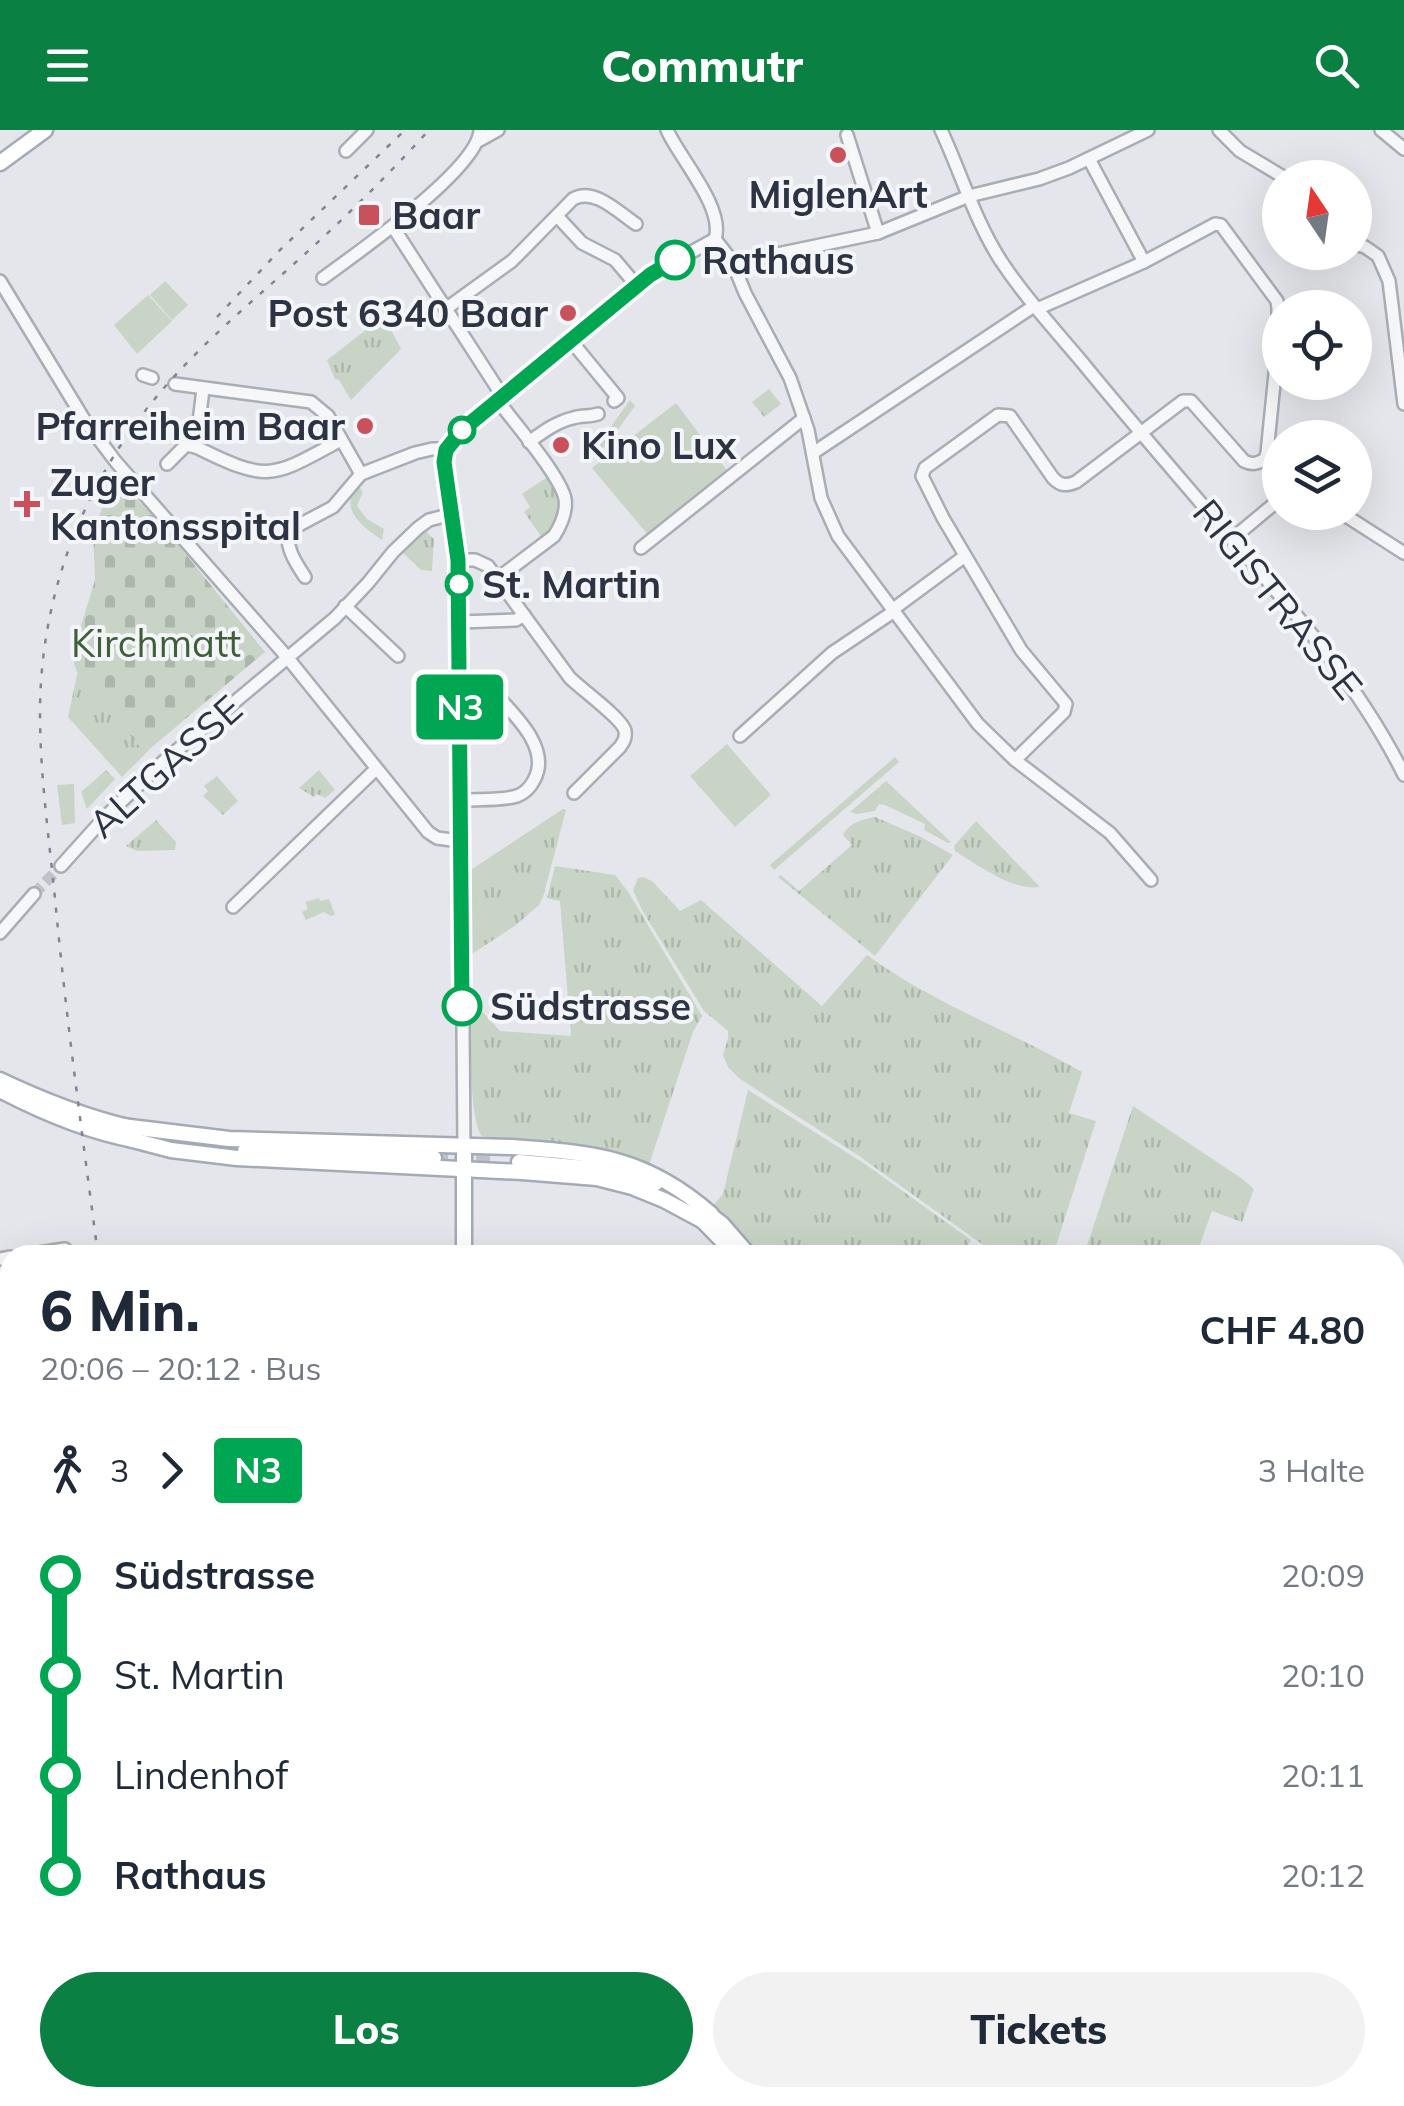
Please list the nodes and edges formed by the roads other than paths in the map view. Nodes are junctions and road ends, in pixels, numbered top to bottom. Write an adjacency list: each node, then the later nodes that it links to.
1 (46, 130): 14 (main road)
2 (367, 130): 12 (street)
3 (498, 130): 9 (street)
4 (667, 130): 21 (street)
5 (941, 130): 16 (street, RIGISTRASSE)
6 (1148, 130): 13 (street)
7 (1219, 130): 15 (street)
8 (1382, 130): 11 (street)
9 (480, 135): 19 (street)
10 (846, 135): 20 (street)
11 (1404, 149)
12 (346, 151)
13 (1089, 159): 16 (street); 24 (street)
14 (0, 163)
15 (1262, 164)
16 (969, 196): 20 (street); 30 (street, RIGISTRASSE)
17 (557, 216): 18 (street); 29 (street); 31 (street)
18 (636, 224)
19 (393, 226): 25 (street); 31 (street)
20 (878, 233): 23 (street)
21 (714, 239): 23 (street); 29 (street)
22 (1372, 252): 28 (street)
23 (732, 261): 39 (street)
24 (1144, 262): 30 (street); 40 (street, RIGISTRASSE)
25 (323, 278)
26 (1403, 278): 28 (street)
27 (0, 281): 63 (street)
28 (1390, 281): 37 (street)
29 (637, 286): 32 (street)
30 (1036, 307): 40 (street, RIGISTRASSE); 45 (street)
31 (446, 308): 35 (street)
32 (572, 342): 35 (street); 36 (street)
33 (175, 384): 34 (street)
34 (203, 389): 41 (street); 43 (street)
35 (500, 399): 42 (street); 44 (street)
36 (616, 400)
37 (1404, 404)
38 (598, 414): 42 (street)
39 (804, 418): 45 (street); 52 (street)
40 (1140, 432): 51 (street, RIGISTRASSE); 54 (street)
41 (341, 440): 43 (street); 47 (street)
42 (529, 442): 57 (street)
43 (196, 447): 46 (street)
44 (446, 450): 47 (street); 48 (street)
45 (813, 453): 59 (street)
46 (167, 464)
47 (361, 474): 56 (street)
48 (452, 514): 55 (street); 58 (street, ALTGASSE)
49 (1262, 514): 51 (street)
50 (1368, 530): 53 (street)
51 (1232, 539): 68 (street, RIGISTRASSE)
52 (641, 548)
53 (1404, 553)
54 (965, 556): 59 (street); 66 (street)
55 (458, 560): 57 (street); 61 (street)
56 (306, 578)
57 (497, 578): 60 (street)
58 (346, 606): 62 (street); 63 (street, ALTGASSE)
59 (893, 611): 65 (street); 66 (street)
60 (524, 615): 61 (street); 69 (street)
61 (460, 622): 64 (street)
62 (398, 656)
63 (287, 658): 67 (street); 72 (street, ALTGASSE)
64 (460, 702): 70 (street); 70 (street)
65 (740, 736)
66 (1015, 760): 73 (street)
67 (376, 769): 71 (street); 75 (street)
68 (1404, 774)
69 (574, 793)
70 (461, 800): 71 (street)
71 (460, 841): 80 (street)
72 (61, 866)
73 (1152, 880)
74 (34, 894): 76 (street)
75 (232, 907)
76 (1, 929)
77 (0, 1080): 79 (main road)
78 (0, 1090): 79 (main road)
79 (125, 1132): 80 (main road); 81 (main road); 83 (main road)
80 (464, 1147): 83 (main road); 84 (main road)
81 (434, 1158)
82 (494, 1161): 84 (main road)
83 (464, 1169): 84 (main road); 85 (main road)
84 (708, 1218): 86 (main road); 87 (main road)
85 (464, 1245)
86 (728, 1245)
87 (739, 1245)

